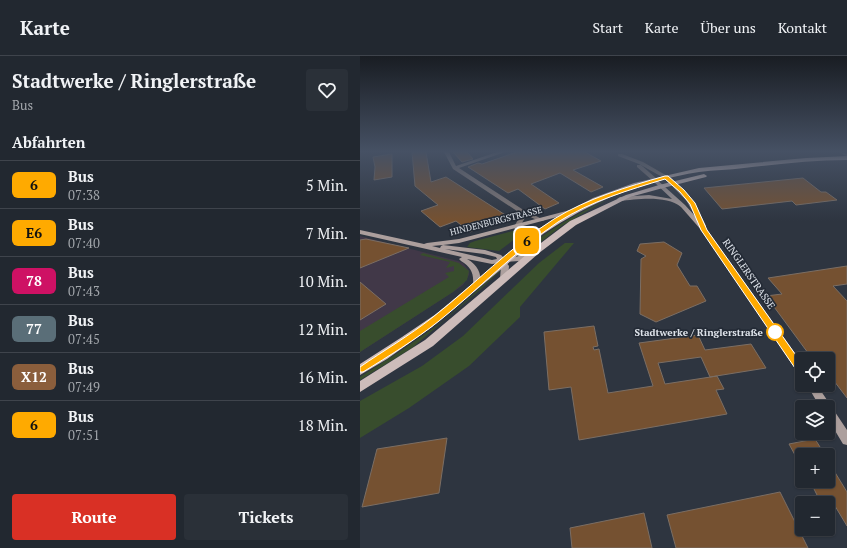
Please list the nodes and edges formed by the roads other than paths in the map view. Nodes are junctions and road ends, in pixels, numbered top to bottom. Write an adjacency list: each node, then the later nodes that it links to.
1 (466, 175): 12 (street)
2 (649, 175): 6 (street, RINGLERSTRASSE)
3 (662, 175): 7 (street, RINGLERSTRASSE)
4 (676, 175): 7 (main road, HINDENBURGSTRASSE)
5 (706, 175): 8 (main road, HINDENBURGSTRASSE)
6 (652, 177): 7 (main road, HINDENBURGSTRASSE); 9 (street, RINGLERSTRASSE); 13 (main road, HINDENBURGSTRASSE)
7 (666, 177): 8 (street, RINGLERSTRASSE)
8 (673, 183): 9 (main road, HINDENBURGSTRASSE); 16 (street, RINGLERSTRASSE)
9 (661, 186): 10 (main road, HINDENBURGSTRASSE); 11 (street, RINGLERSTRASSE)
10 (620, 199): 11 (street); 19 (main road, HINDENBURGSTRASSE)
11 (683, 206): 16 (street, RINGLERSTRASSE)
12 (520, 210): 14 (street); 15 (street)
13 (574, 211): 14 (street, HINDENBURGSTRASSE); 21 (main road, HINDENBURGSTRASSE)
14 (541, 220): 15 (street, HINDENBURGSTRASSE)
15 (518, 225): 18 (street, HINDENBURGSTRASSE)
16 (704, 230): 24 (street, RINGLERSTRASSE)
17 (360, 232): 18 (street, HINDENBURGSTRASSE)
18 (422, 246): 20 (street, HINDENBURGSTRASSE); 21 (street, HINDENBURGSTRASSE)
19 (536, 251): 21 (street, HINDENBURGSTRASSE); 22 (main road, HINDENBURGSTRASSE)
20 (456, 254): 21 (street, HINDENBURGSTRASSE); 23 (street)
21 (503, 262): 22 (street); 23 (main road, HINDENBURGSTRASSE)
22 (504, 279): 26 (main road, HINDENBURGSTRASSE)
23 (477, 286): 25 (main road, HINDENBURGSTRASSE)
24 (795, 361)
25 (360, 370)
26 (360, 387)
27 (835, 421): 28 (street)
28 (847, 440)

